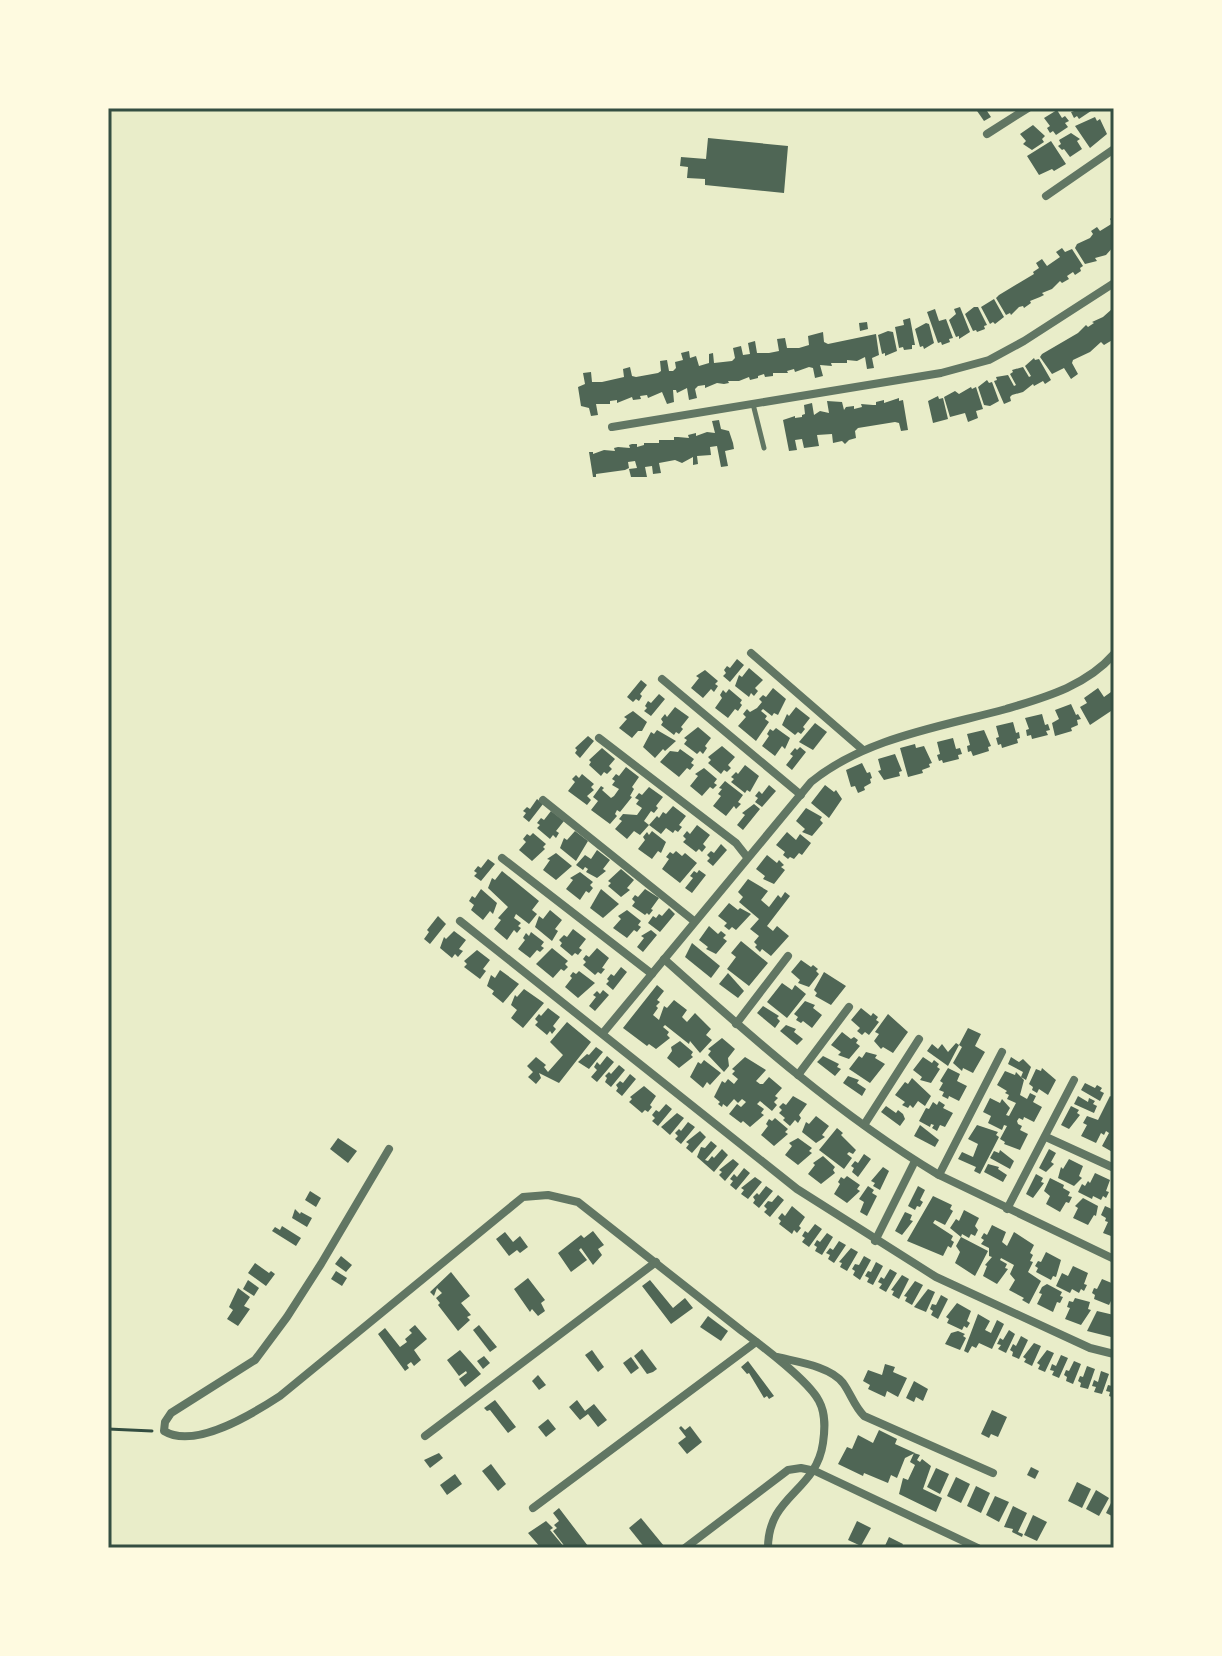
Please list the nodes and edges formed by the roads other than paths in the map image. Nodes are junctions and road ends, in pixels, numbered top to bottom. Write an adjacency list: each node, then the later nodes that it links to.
1 (1028, 108): 2 (street)
2 (987, 134)
3 (1114, 149): 4 (street)
4 (1046, 196)
5 (1114, 283): 6 (street)
6 (753, 404): 7 (street); 8 (lane)
7 (612, 427)
8 (764, 448)
9 (751, 653): 13 (street)
10 (1114, 654): 13 (street)
11 (662, 679): 14 (street)
12 (599, 738): 16 (street)
13 (863, 750): 14 (street)
14 (801, 795): 16 (street)
15 (543, 800): 19 (street)
16 (747, 857): 19 (street)
17 (502, 858): 22 (street)
18 (460, 921): 25 (street)
19 (694, 921): 21 (street)
20 (788, 956): 24 (street)
21 (664, 959): 22 (street); 24 (street)
22 (652, 974): 25 (street)
23 (849, 1007): 28 (street)
24 (736, 1024): 28 (street)
25 (603, 1033): 37 (street)
26 (919, 1039): 30 (street)
27 (1002, 1052): 35 (street)
28 (798, 1075): 30 (street)
29 (1074, 1080): 31 (street)
30 (864, 1125): 33 (street)
31 (1046, 1137): 34 (street); 36 (street)
32 (389, 1149): 39 (street)
33 (915, 1161): 35 (street); 37 (street)
34 (1114, 1168)
35 (939, 1175): 36 (street)
36 (1007, 1209): 38 (street)
37 (875, 1241): 41 (street)
38 (1114, 1259)
39 (656, 1262): 40 (street); 43 (street)
40 (756, 1342): 42 (street); 46 (street)
41 (1114, 1354)
42 (777, 1357): 44 (street); 45 (street)
43 (425, 1436)
44 (815, 1471): 47 (street); 48 (street); 49 (street)
45 (993, 1473)
46 (533, 1508)
47 (685, 1548)
48 (768, 1548)
49 (978, 1548)

